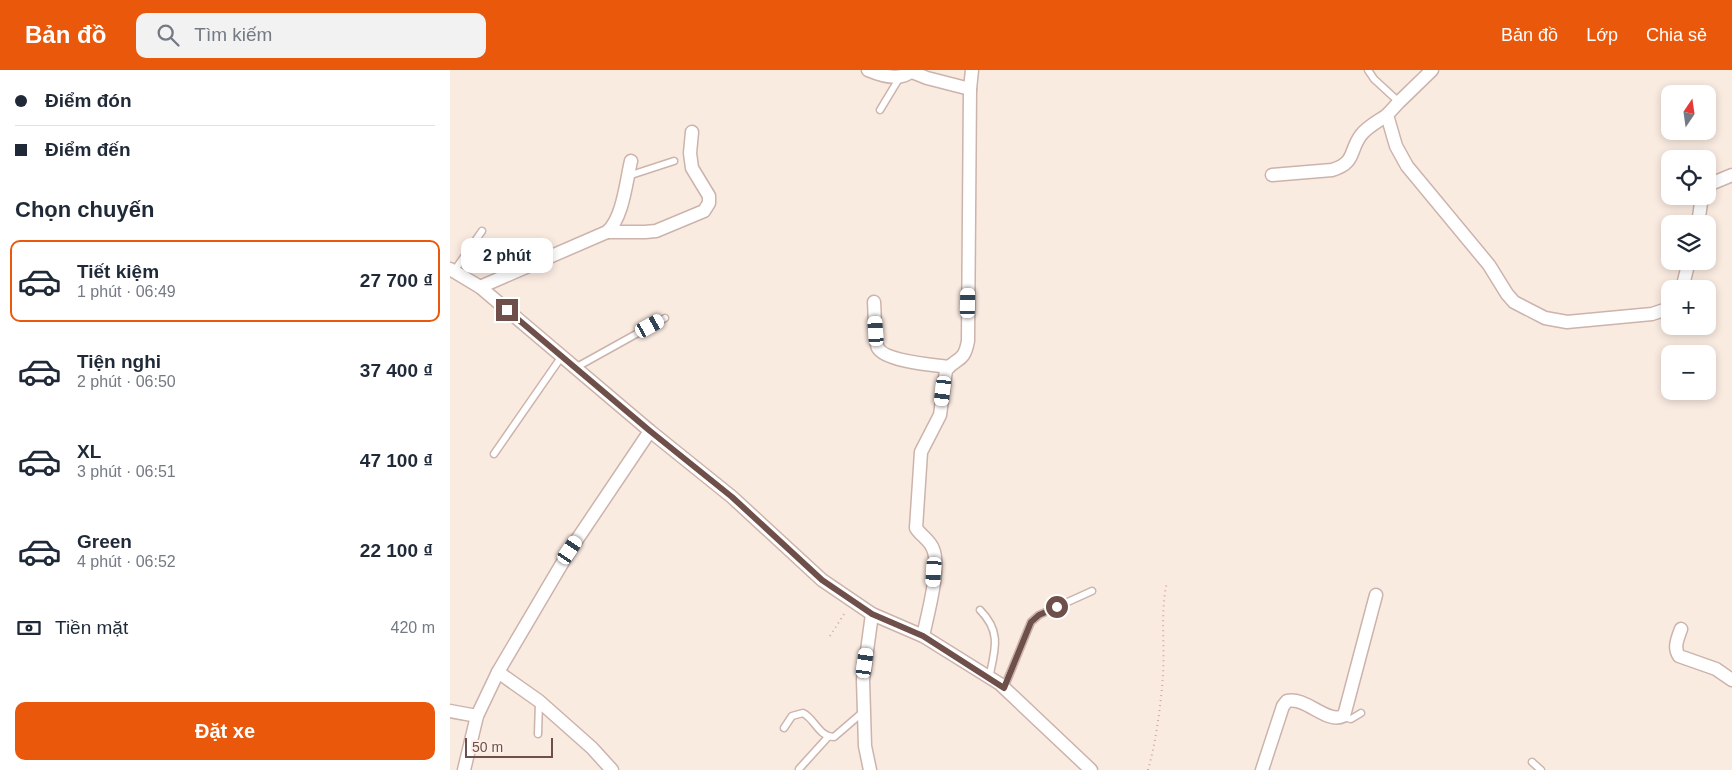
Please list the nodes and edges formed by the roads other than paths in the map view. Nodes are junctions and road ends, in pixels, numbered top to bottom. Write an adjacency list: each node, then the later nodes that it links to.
1 (868, 70): 5 (street)
2 (972, 70): 6 (street)
3 (1368, 70): 7 (lane)
4 (1432, 70): 7 (street)
5 (908, 73): 6 (street); 8 (lane)
6 (970, 89): 25 (street)
7 (1399, 102): 9 (street)
8 (880, 110)
9 (1387, 115): 13 (street); 22 (street)
10 (692, 132): 18 (street)
11 (674, 161): 15 (lane)
12 (631, 162): 15 (street)
13 (1272, 175)
14 (1732, 175): 16 (street)
15 (627, 176): 18 (street)
16 (1716, 182)
17 (482, 231): 19 (lane)
18 (607, 232): 20 (street)
19 (452, 270): 20 (street)
20 (480, 287): 24 (street)
21 (874, 302): 25 (street)
22 (1661, 311)
23 (665, 318): 26 (lane)
24 (562, 356): 26 (street); 28 (lane)
25 (948, 367): 34 (street)
26 (575, 368): 27 (street)
27 (650, 431): 32 (street); 35 (street)
28 (494, 454)
29 (1092, 592): 38 (lane)
30 (1376, 596): 44 (street)
31 (980, 610): 36 (lane)
32 (872, 614): 34 (street); 41 (street)
33 (1681, 629): 37 (street)
34 (923, 636): 36 (street)
35 (498, 672): 39 (street); 43 (street)
36 (989, 678): 38 (street)
37 (1732, 680)
38 (1004, 688): 53 (street)
39 (539, 701): 46 (lane); 51 (street)
40 (450, 712): 43 (street)
41 (863, 712): 47 (lane); 52 (street)
42 (1361, 713): 44 (lane)
43 (477, 716): 50 (street)
44 (1341, 717): 54 (street)
45 (784, 728): 47 (lane)
46 (538, 734)
47 (828, 737): 49 (lane)
48 (1532, 762): 55 (lane)
49 (799, 769)
50 (464, 770)
51 (612, 770)
52 (870, 770)
53 (1091, 770)
54 (1262, 770)
55 (1541, 770)

